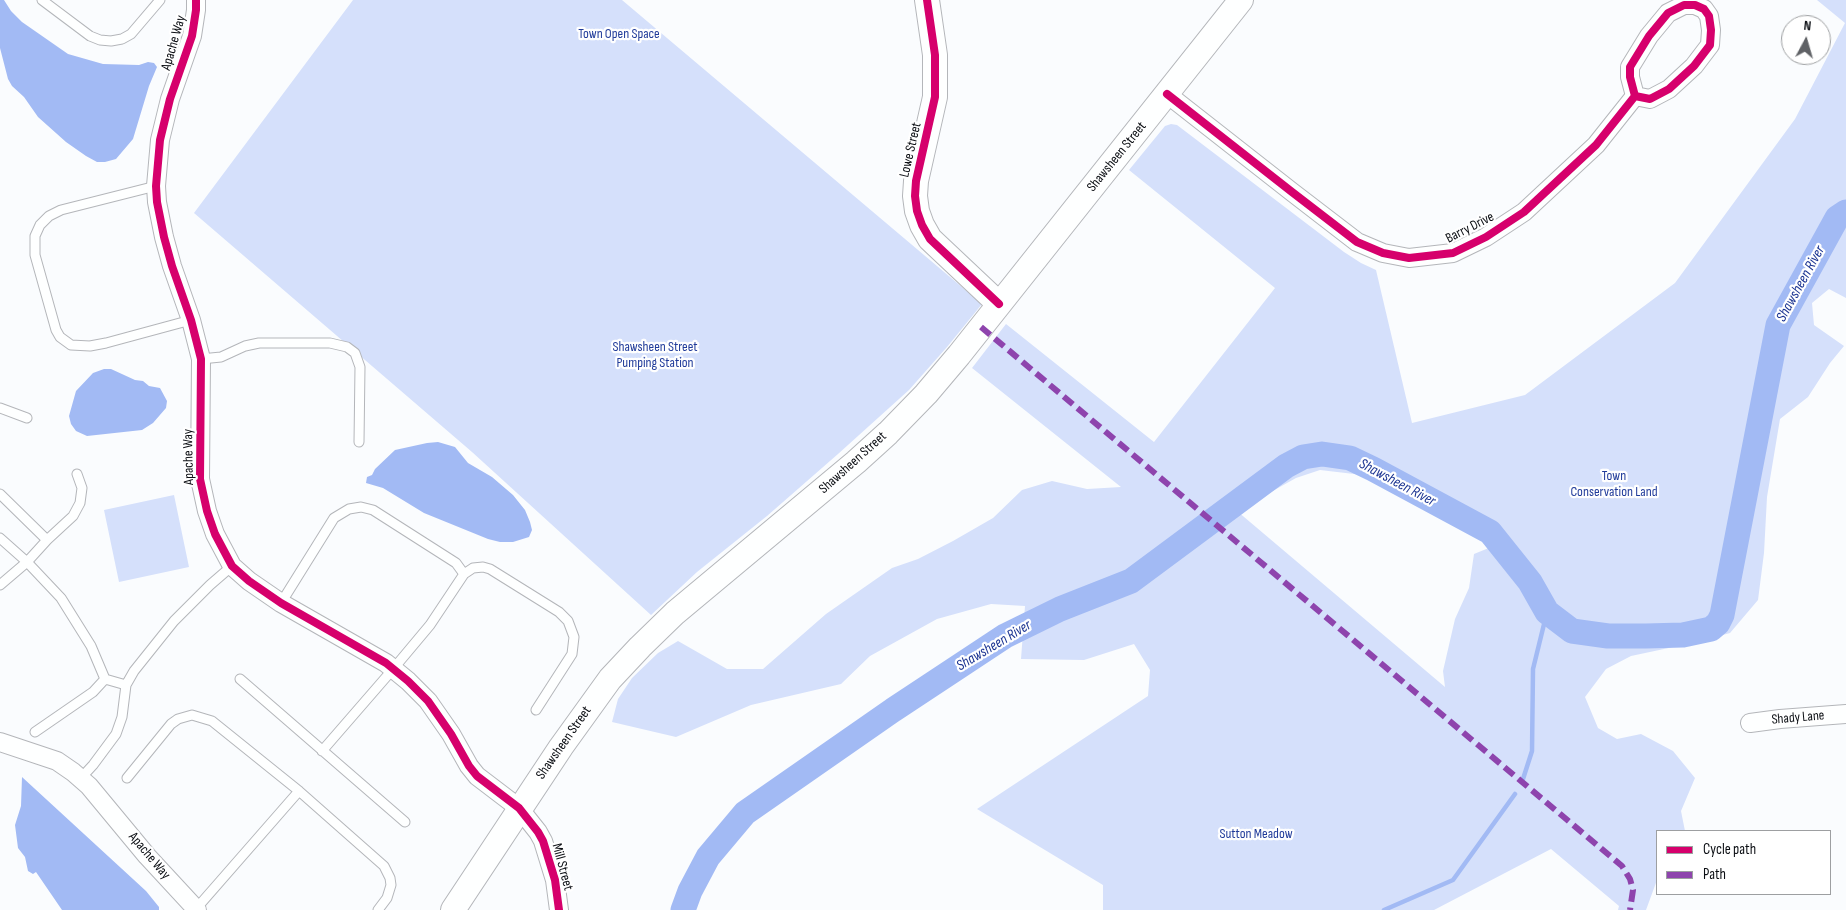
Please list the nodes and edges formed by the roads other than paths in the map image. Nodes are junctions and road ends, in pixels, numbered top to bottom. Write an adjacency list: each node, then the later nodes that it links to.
1 (42, 0): 2 (lane)
2 (160, 0)
3 (196, 0): 8 (street, Apache Way)
4 (927, 0): 9 (main road, Lowe Street)
5 (1241, 0): 6 (main road, Shawsheen Street)
6 (1168, 94): 7 (street, Barry Drive); 9 (main road, Shawsheen Street)
7 (1635, 96): 7 (street)
8 (156, 186): 10 (street, Apache Way); 10 (lane)
9 (999, 304): 37 (main road, Shawsheen Street)
10 (192, 320): 11 (street, Apache Way)
11 (202, 359): 14 (lane); 20 (street, Apache Way)
12 (0, 408): 13 (lane)
13 (27, 418)
14 (359, 442)
15 (77, 474): 18 (lane)
16 (0, 494): 18 (lane)
17 (0, 538): 19 (lane)
18 (47, 540): 19 (lane)
19 (27, 562): 22 (lane); 25 (lane)
20 (232, 566): 23 (street, Apache Way); 27 (lane)
21 (464, 574): 23 (lane); 24 (lane); 28 (lane)
22 (0, 585)
23 (281, 603): 24 (street, Apache Way)
24 (394, 668): 33 (lane); 37 (street, Apache Way)
25 (105, 679): 27 (lane); 31 (lane)
26 (240, 679): 33 (lane)
27 (126, 685): 34 (lane)
28 (536, 710)
29 (1846, 714): 30 (street, Shady Lane)
30 (1750, 723)
31 (35, 732)
32 (0, 742): 34 (street, Apache Way)
33 (322, 751): 38 (lane)
34 (81, 778): 39 (street, Apache Way)
35 (127, 778): 36 (lane)
36 (299, 791): 39 (lane); 40 (lane)
37 (519, 808): 41 (main road, Shawsheen Street); 42 (street, Mill Street)
38 (405, 822)
39 (196, 910)
40 (378, 910)
41 (453, 910)
42 (559, 910)

